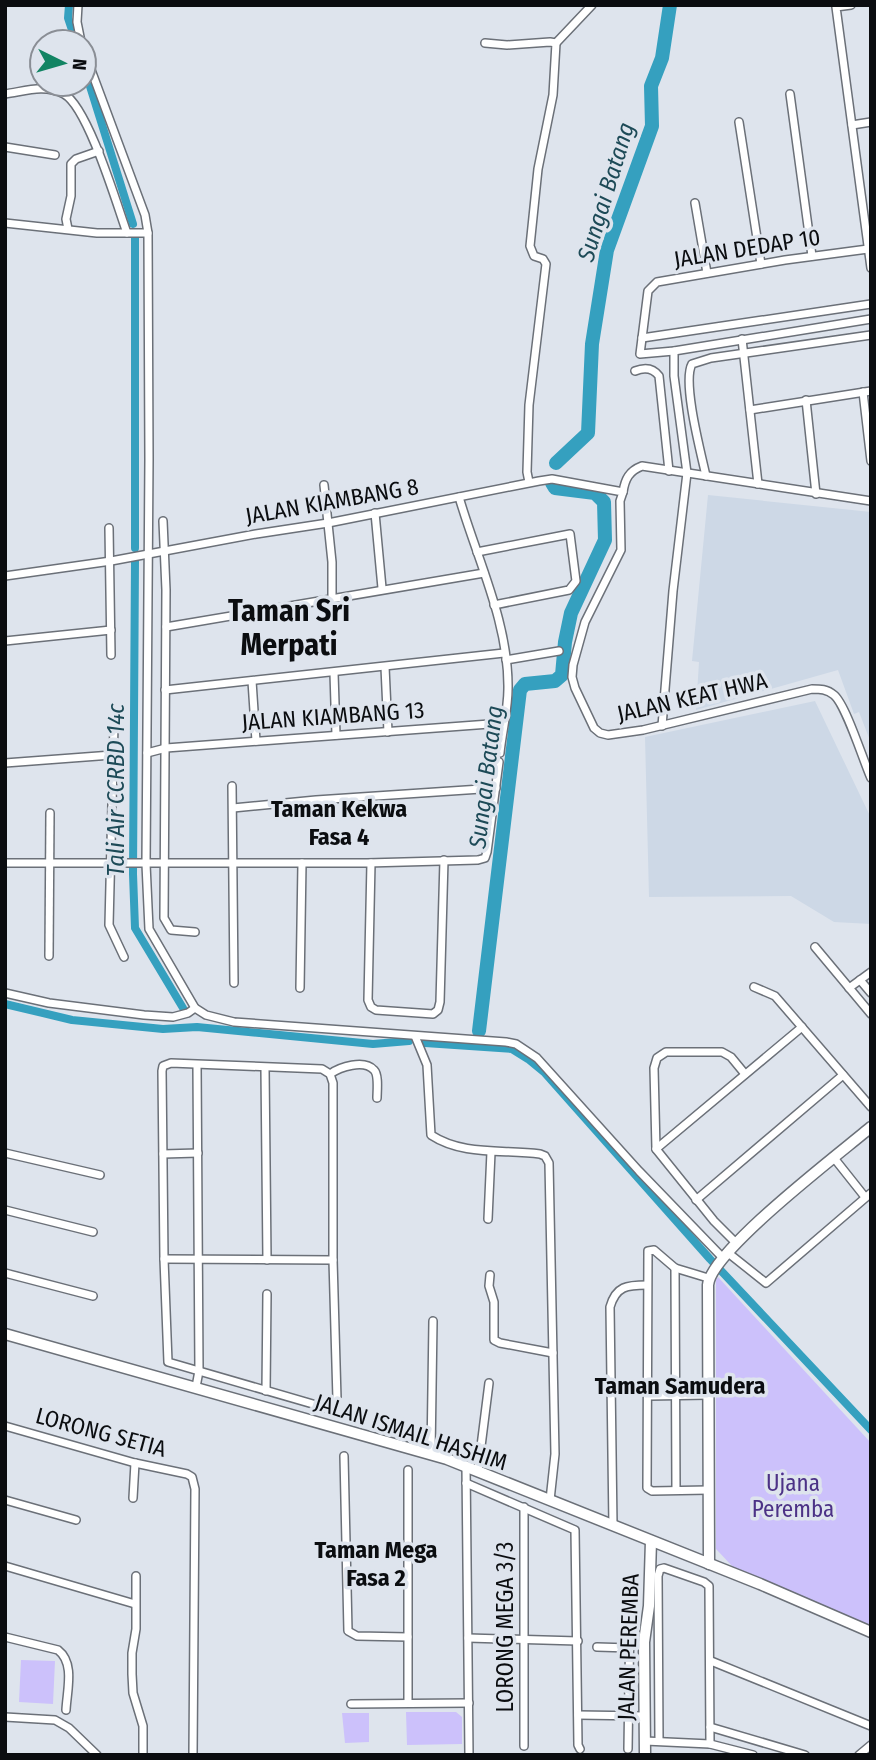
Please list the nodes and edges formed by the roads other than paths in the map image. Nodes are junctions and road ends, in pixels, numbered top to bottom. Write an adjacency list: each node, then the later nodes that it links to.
1 (78, 5): 4 (street)
2 (592, 5): 6 (street)
3 (851, 5): 12 (street)
4 (78, 28)
5 (485, 43): 6 (street)
6 (556, 43): 47 (street)
7 (98, 89): 22 (street)
8 (5, 94): 14 (street)
9 (790, 94): 24 (street)
10 (739, 122): 25 (street)
11 (871, 122): 12 (street)
12 (852, 125): 17 (street)
13 (5, 147): 15 (street)
14 (99, 151): 20 (street); 21 (street)
15 (55, 155)
16 (871, 190): 17 (street)
17 (860, 191): 23 (street)
18 (695, 203): 27 (street)
19 (5, 223): 20 (street)
20 (68, 229): 21 (street)
21 (127, 233): 22 (street)
22 (148, 233): 60 (street)
23 (868, 249): 24 (street, JALAN DEDAP 10); 26 (street)
24 (812, 256): 25 (street, JALAN DEDAP 10)
25 (761, 264): 27 (street, JALAN DEDAP 10)
26 (871, 268)
27 (708, 273): 31 (street, JALAN DEDAP 10)
28 (871, 304): 31 (street)
29 (871, 319): 32 (street)
30 (871, 335): 34 (street)
31 (642, 338): 33 (street)
32 (742, 339): 33 (street); 34 (street)
33 (674, 351): 37 (street)
34 (743, 354): 40 (street); 46 (street)
35 (635, 371): 36 (street)
36 (659, 376): 37 (street); 42 (street)
37 (674, 376): 41 (street)
38 (867, 391): 39 (street); 43 (street)
39 (806, 400): 40 (street); 51 (street)
40 (750, 410): 48 (street)
41 (679, 414): 42 (street); 45 (street)
42 (665, 415): 44 (street)
43 (871, 461)
44 (669, 471): 45 (street); 50 (street)
45 (687, 473): 46 (street); 79 (street)
46 (706, 476): 48 (street)
47 (528, 482): 50 (street, JALAN KIAMBANG 8); 52 (street, JALAN KIAMBANG 8)
48 (758, 484): 51 (street)
49 (324, 485): 56 (street)
50 (623, 492): 79 (street, JALAN KEAT HWA)
51 (816, 494): 53 (street)
52 (459, 497): 54 (street, JALAN KIAMBANG 8); 59 (street)
53 (871, 501)
54 (375, 513): 56 (street, JALAN KIAMBANG 8); 64 (street)
55 (163, 521): 58 (street)
56 (328, 523): 58 (street, JALAN KIAMBANG 8); 65 (street)
57 (109, 528): 61 (street)
58 (165, 550): 60 (street, JALAN KIAMBANG 8); 67 (street)
59 (477, 552): 62 (street); 66 (street)
60 (148, 554): 61 (street, JALAN KIAMBANG 8); 84 (street)
61 (111, 561): 63 (street, JALAN KIAMBANG 8); 68 (street)
62 (484, 573): 64 (street); 66 (street)
63 (5, 576)
64 (382, 588): 65 (street)
65 (332, 597): 67 (street)
66 (494, 605): 72 (street)
67 (166, 626): 76 (street)
68 (111, 630): 69 (street); 71 (street)
69 (5, 640)
70 (559, 651): 72 (street)
71 (111, 655)
72 (505, 656): 73 (street); 77 (street)
73 (385, 667): 74 (street); 80 (street)
74 (334, 673): 75 (street); 81 (street)
75 (252, 681): 76 (street); 82 (street)
76 (165, 690): 83 (street)
77 (503, 723): 80 (street, JALAN KIAMBANG 13); 89 (street)
78 (114, 725): 85 (street)
79 (662, 726): 87 (street, JALAN KEAT HWA)
80 (388, 732): 81 (street, JALAN KIAMBANG 13)
81 (336, 735): 82 (street, JALAN KIAMBANG 13)
82 (257, 741): 83 (street, JALAN KIAMBANG 13)
83 (166, 748): 84 (street, JALAN KIAMBANG 13); 100 (street)
84 (147, 753): 99 (street)
85 (112, 755): 86 (street); 96 (street)
86 (5, 763)
87 (871, 778)
88 (232, 786): 90 (street)
89 (496, 788): 90 (street); 92 (street)
90 (233, 808): 93 (street)
91 (50, 813): 95 (street)
92 (444, 860): 98 (street); 98 (street)
93 (234, 862): 97 (street); 100 (street); 107 (street)
94 (5, 863): 95 (street)
95 (50, 863): 96 (street); 103 (street)
96 (109, 863): 99 (street); 104 (street)
97 (302, 863): 98 (street); 109 (street)
98 (371, 863)
99 (142, 864): 100 (street); 113 (street)
100 (165, 864): 101 (street)
101 (195, 932)
102 (815, 947): 110 (street)
103 (49, 956)
104 (124, 957)
105 (871, 972): 106 (street)
106 (860, 980): 110 (street); 112 (street)
107 (234, 983)
108 (754, 987): 115 (street)
109 (300, 988)
110 (849, 988): 114 (street)
111 (5, 993): 113 (street)
112 (871, 993)
113 (195, 1008): 116 (street)
114 (871, 1014)
115 (802, 1027): 120 (street); 121 (street)
116 (415, 1037): 126 (street); 138 (street)
117 (197, 1065): 118 (street); 128 (street); 129 (street)
118 (265, 1068): 119 (street); 141 (street)
119 (330, 1074): 122 (street); 142 (street)
120 (745, 1074): 125 (street); 125 (street)
121 (843, 1074): 123 (street); 133 (street)
122 (377, 1098)
123 (871, 1107)
124 (871, 1127): 130 (street)
125 (656, 1149): 133 (street)
126 (491, 1152): 135 (street); 152 (street)
127 (5, 1153): 131 (street)
128 (198, 1153): 129 (street); 140 (street)
129 (163, 1154): 139 (street)
130 (834, 1158): 132 (street); 137 (street)
131 (100, 1175)
132 (868, 1195): 138 (street)
133 (696, 1200): 137 (street)
134 (5, 1210): 136 (street)
135 (488, 1219)
136 (93, 1232)
137 (735, 1242): 138 (street)
138 (723, 1257): 146 (street)
139 (164, 1259): 140 (street); 153 (street)
140 (199, 1259): 141 (street); 153 (street)
141 (267, 1259): 142 (street)
142 (333, 1260): 156 (street)
143 (675, 1268): 146 (street); 147 (street); 157 (street)
144 (5, 1273): 149 (street)
145 (490, 1275): 152 (street)
146 (710, 1275): 158 (street)
147 (647, 1285): 159 (street); 175 (street)
148 (267, 1294): 156 (street)
149 (93, 1296)
150 (433, 1321): 161 (street)
151 (5, 1334): 155 (street, JALAN ISMAIL HASHIM)
152 (553, 1353): 172 (street)
153 (199, 1371): 155 (street); 156 (street)
154 (489, 1383): 166 (street)
155 (196, 1387): 161 (street, JALAN ISMAIL HASHIM)
156 (266, 1391)
157 (676, 1395): 158 (street); 159 (street); 168 (street)
158 (708, 1395): 169 (street)
159 (649, 1396): 168 (street)
160 (5, 1426): 163 (street, LORONG SETIA)
161 (430, 1454): 164 (street, JALAN ISMAIL HASHIM)
162 (344, 1456): 184 (street)
163 (135, 1463): 170 (street); 210 (street, LORONG SETIA)
164 (466, 1466): 166 (street, JALAN ISMAIL HASHIM); 167 (street)
165 (408, 1470): 184 (street)
166 (478, 1470): 172 (street, JALAN ISMAIL HASHIM)
167 (466, 1483): 173 (street); 185 (street)
168 (676, 1490): 169 (street)
169 (709, 1490): 177 (street)
170 (132, 1498)
171 (5, 1500): 174 (street)
172 (550, 1500): 175 (street, JALAN ISMAIL HASHIM)
173 (524, 1507): 186 (street, LORONG MEGA 3/3); 187 (street)
174 (76, 1520)
175 (613, 1526): 176 (street, JALAN ISMAIL HASHIM)
176 (651, 1541): 177 (street, JALAN ISMAIL HASHIM); 197 (street, JALAN PEREMBA)
177 (709, 1564): 182 (street, JALAN ISMAIL HASHIM)
178 (5, 1566): 180 (street)
179 (136, 1576): 180 (street)
180 (135, 1604): 209 (street)
181 (630, 1614): 189 (street)
182 (871, 1632)
183 (5, 1637): 194 (street)
184 (408, 1637): 192 (street)
185 (468, 1638): 186 (street); 193 (street)
186 (524, 1640): 187 (street); 205 (street, LORONG MEGA 3/3)
187 (578, 1641): 195 (street)
188 (597, 1647): 189 (street)
189 (630, 1648): 196 (street)
190 (711, 1661): 199 (street); 200 (street); 202 (street)
191 (351, 1703): 192 (street)
192 (408, 1703): 193 (street)
193 (469, 1703): 211 (street)
194 (66, 1710)
195 (579, 1715): 196 (street); 206 (street)
196 (630, 1716): 197 (street); 207 (street)
197 (645, 1716): 201 (street, JALAN PEREMBA)
198 (5, 1717): 208 (street)
199 (871, 1726)
200 (710, 1727): 203 (street); 214 (street)
201 (645, 1741): 202 (street); 212 (street, JALAN PEREMBA)
202 (659, 1741): 203 (street)
203 (710, 1744): 213 (street)
204 (871, 1745): 215 (street)
205 (524, 1746)
206 (580, 1749)
207 (628, 1749)
208 (97, 1755)
209 (143, 1755)
210 (193, 1755)
211 (469, 1755)
212 (645, 1755)
213 (753, 1755)
214 (805, 1755)
215 (859, 1755)

